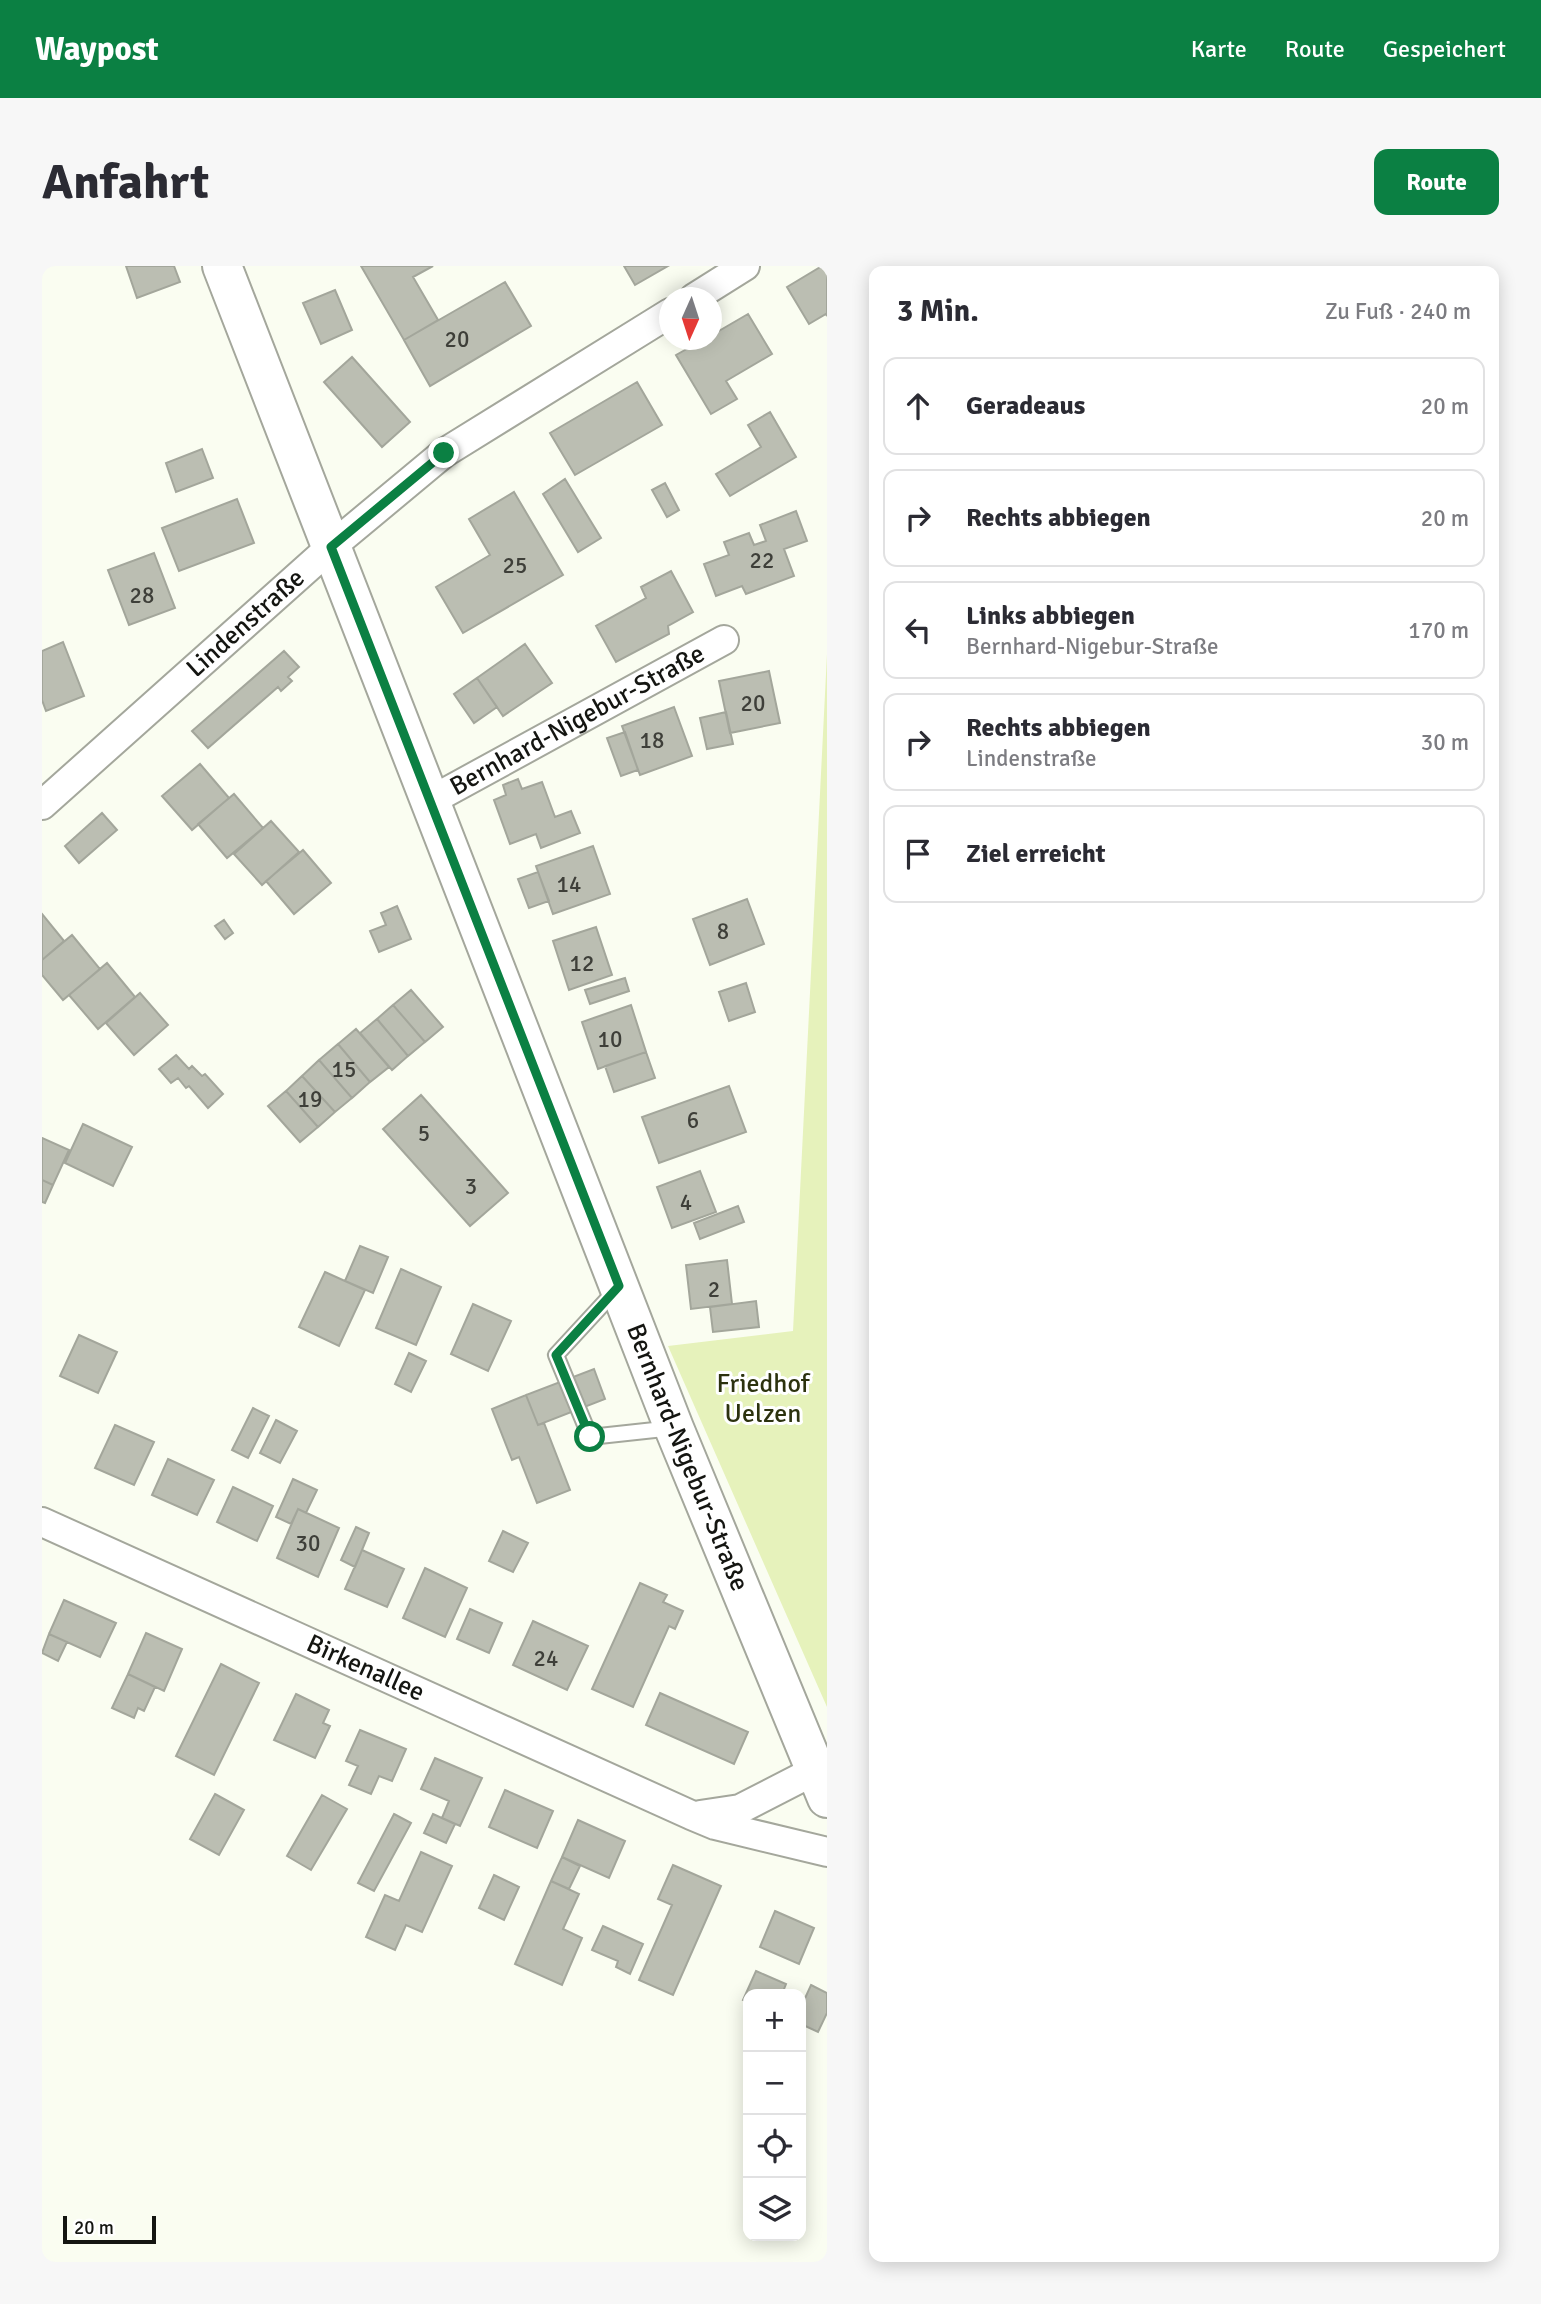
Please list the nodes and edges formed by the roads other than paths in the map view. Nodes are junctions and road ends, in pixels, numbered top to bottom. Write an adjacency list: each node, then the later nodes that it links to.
1 (222, 266): 5 (main road, Bernhard-Nigebur-Straße)
2 (745, 266): 3 (street)
3 (712, 287)
4 (659, 320): 5 (street, Lindenstraße)
5 (331, 547): 7 (main road, Bernhard-Nigebur-Straße); 8 (street, Lindenstraße)
6 (724, 640): 7 (street, Bernhard-Nigebur-Straße)
7 (430, 801): 9 (main road, Bernhard-Nigebur-Straße)
8 (42, 805)
9 (619, 1286): 10 (main road, Bernhard-Nigebur-Straße); 10 (lane)
10 (674, 1428): 12 (main road, Bernhard-Nigebur-Straße)
11 (42, 1522): 13 (street, Birkenallee)
12 (821, 1785): 13 (street, Birkenallee)
13 (691, 1815): 14 (street, Birkenallee)
14 (827, 1852)

